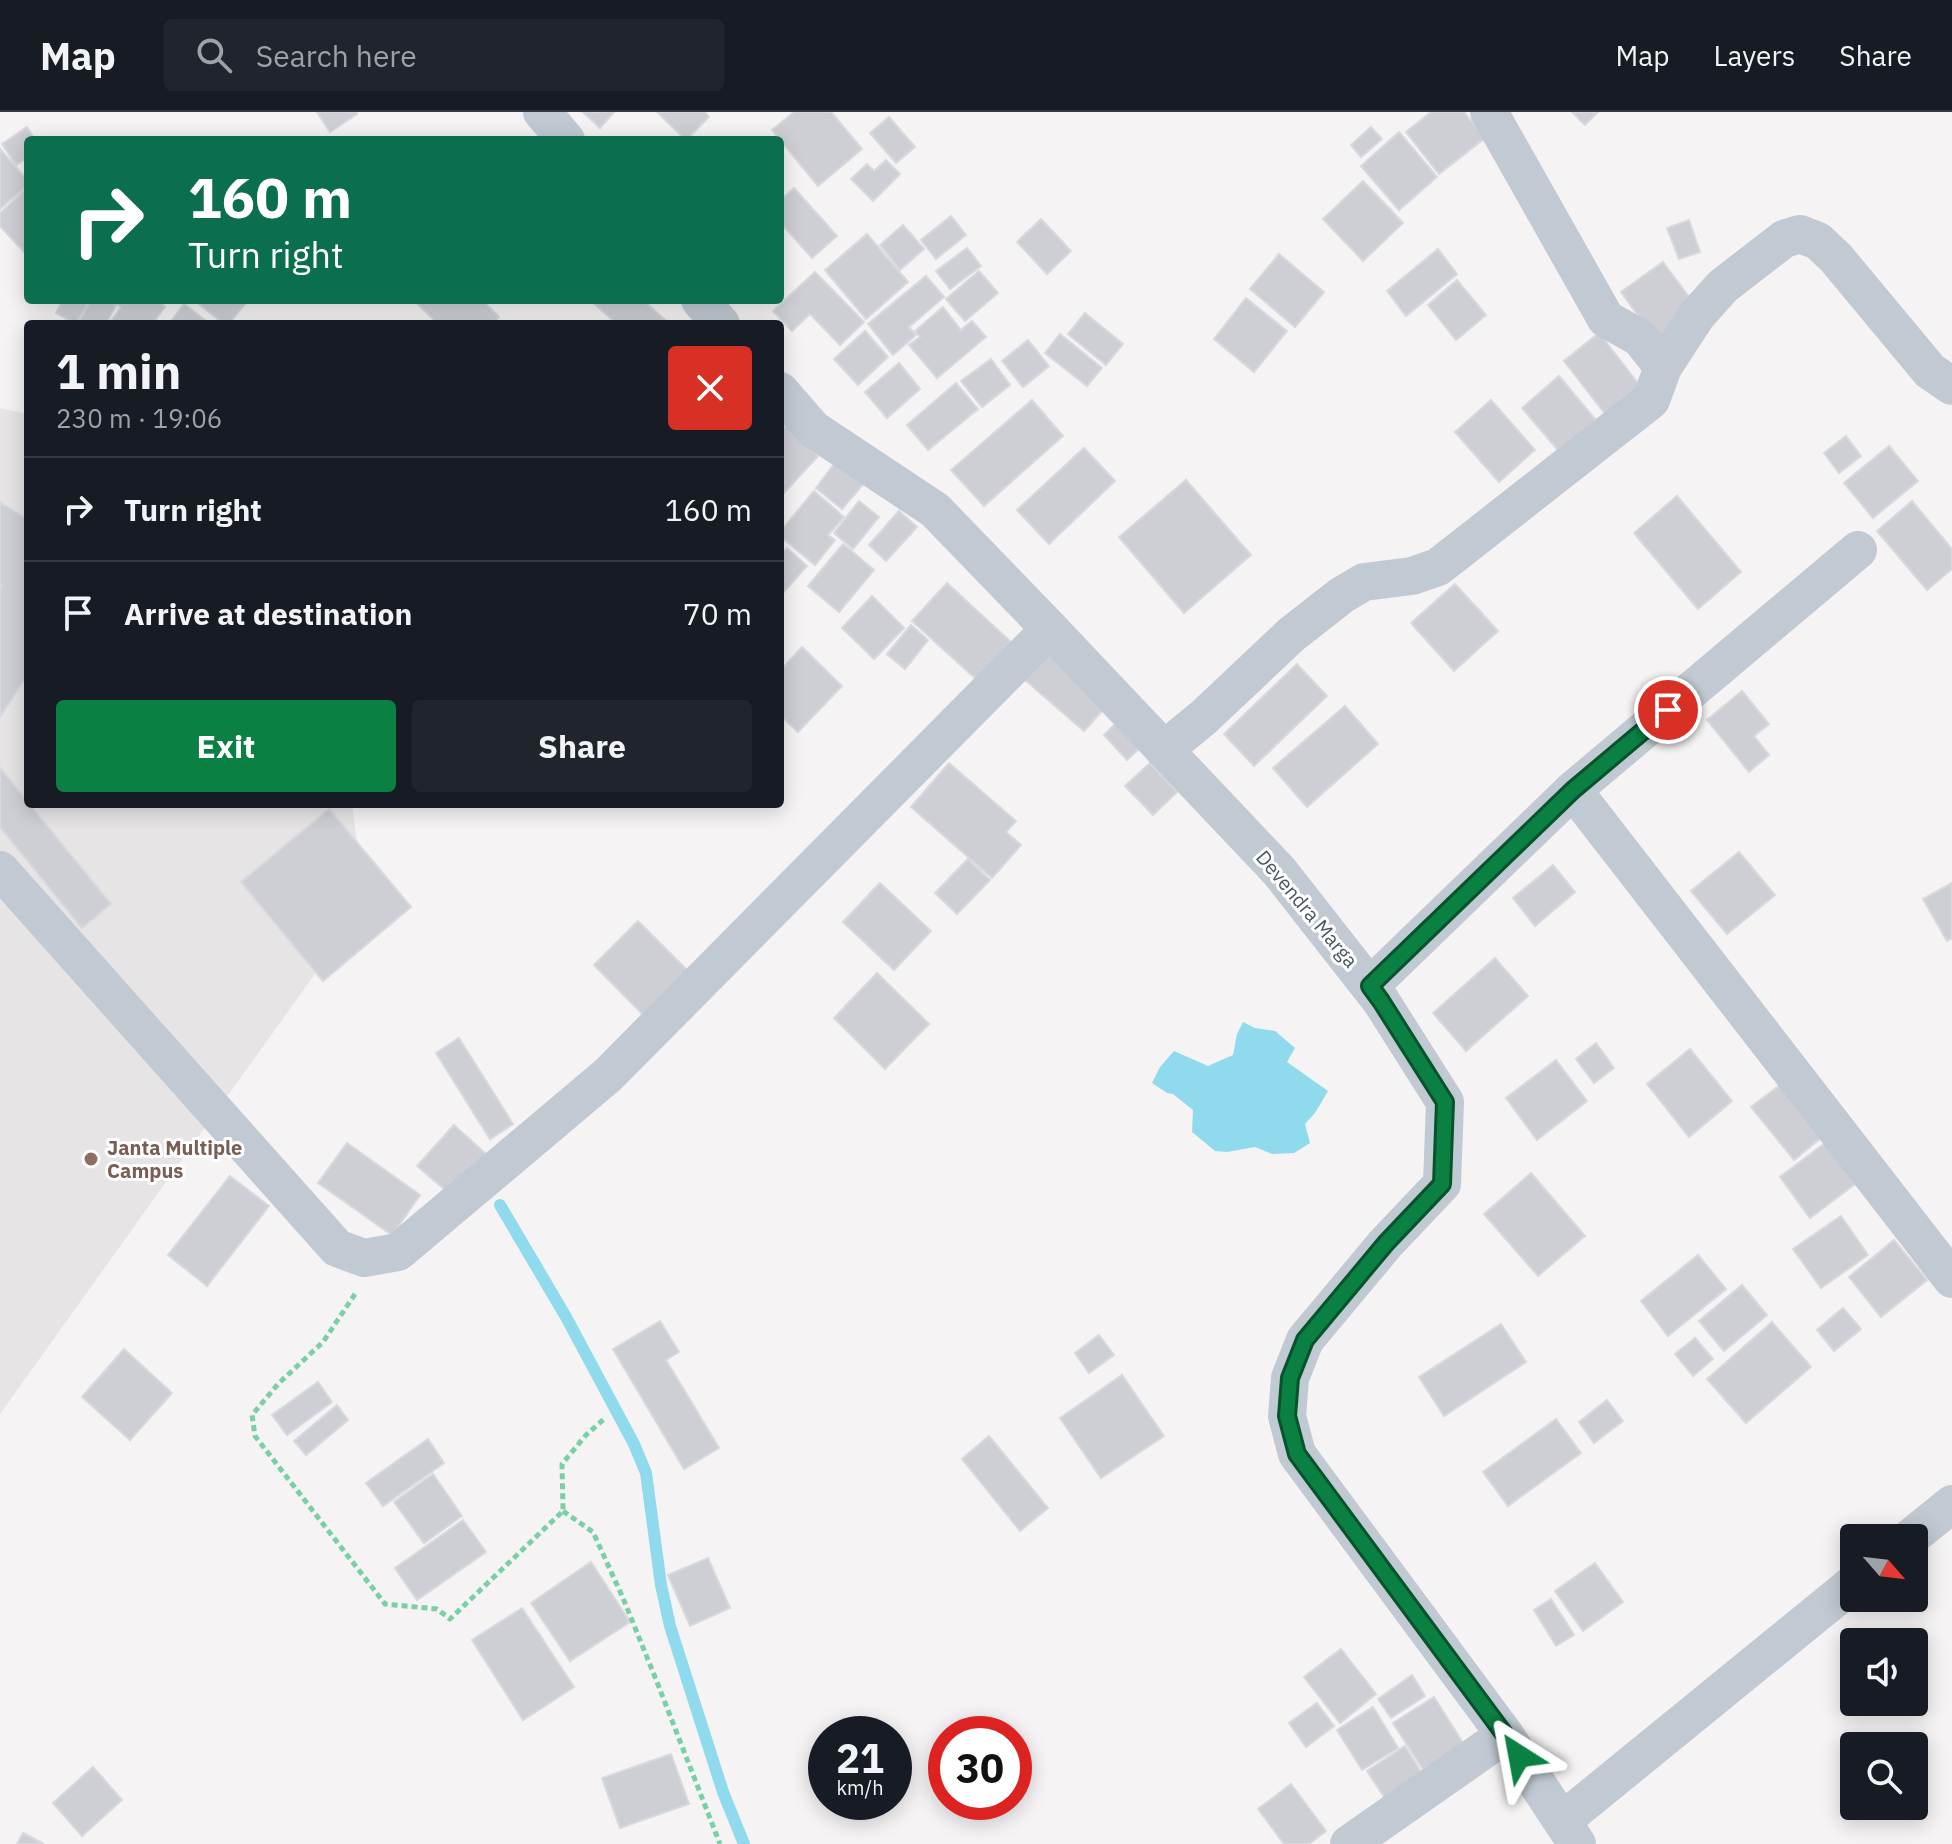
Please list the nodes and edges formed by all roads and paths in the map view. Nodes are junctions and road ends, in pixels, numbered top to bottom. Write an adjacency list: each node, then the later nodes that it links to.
1 (542, 112): 3 (street)
2 (1489, 112): 6 (street)
3 (563, 136)
4 (704, 304): 5 (street)
5 (718, 320)
6 (1663, 367): 7 (street); 11 (street)
7 (1952, 386)
8 (784, 396): 10 (street, Devendra Marga)
9 (1858, 550): 12 (street)
10 (1050, 629): 11 (street, Devendra Marga); 15 (street)
11 (1164, 750): 14 (street, Devendra Marga)
12 (1573, 790): 14 (street); 16 (street)
13 (0, 870): 15 (street)
14 (1370, 986): 22 (street, Devendra Marga)
15 (364, 1258): 19 (path)
16 (1952, 1279)
17 (605, 1418): 19 (path)
18 (1952, 1504): 20 (street)
19 (563, 1511): 24 (path)
20 (1927, 1524)
21 (1840, 1595): 23 (street)
22 (1505, 1735): 23 (street, Devendra Marga); 25 (street)
23 (1569, 1833)
24 (720, 1844)
25 (1349, 1844)

